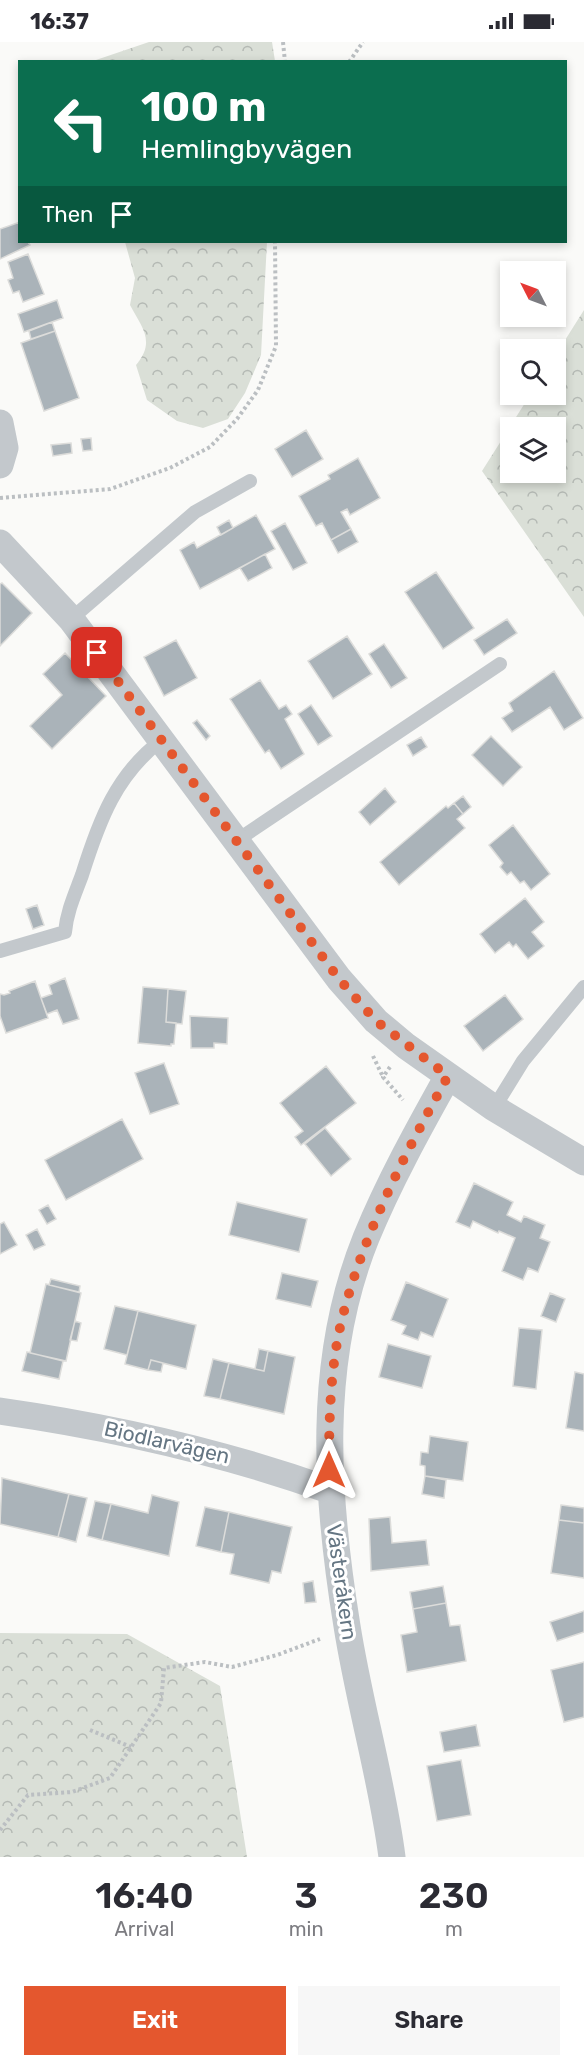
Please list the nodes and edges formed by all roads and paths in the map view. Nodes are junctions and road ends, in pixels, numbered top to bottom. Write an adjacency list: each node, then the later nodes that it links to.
1 (283, 42): 3 (path)
2 (363, 42): 4 (path)
3 (285, 60)
4 (350, 60)
5 (275, 243): 9 (path)
6 (0, 423): 7 (street)
7 (0, 465)
8 (250, 481): 11 (lane)
9 (0, 498)
10 (0, 543): 11 (street)
11 (71, 619): 13 (street)
12 (500, 664): 14 (lane)
13 (163, 739): 14 (street); 15 (lane)
14 (236, 841): 17 (street)
15 (0, 951)
16 (584, 987): 18 (lane)
17 (448, 1076): 18 (street); 21 (street, Västeråkern)
18 (494, 1108): 19 (street)
19 (584, 1162)
20 (0, 1412): 21 (street, Biodlarvägen)
21 (329, 1490): 22 (street, Västeråkern)
22 (347, 1628): 24 (path); 26 (street, Västeråkern)
23 (90, 1730): 24 (path)
24 (131, 1747): 25 (path)
25 (0, 1830)
26 (392, 1857)

